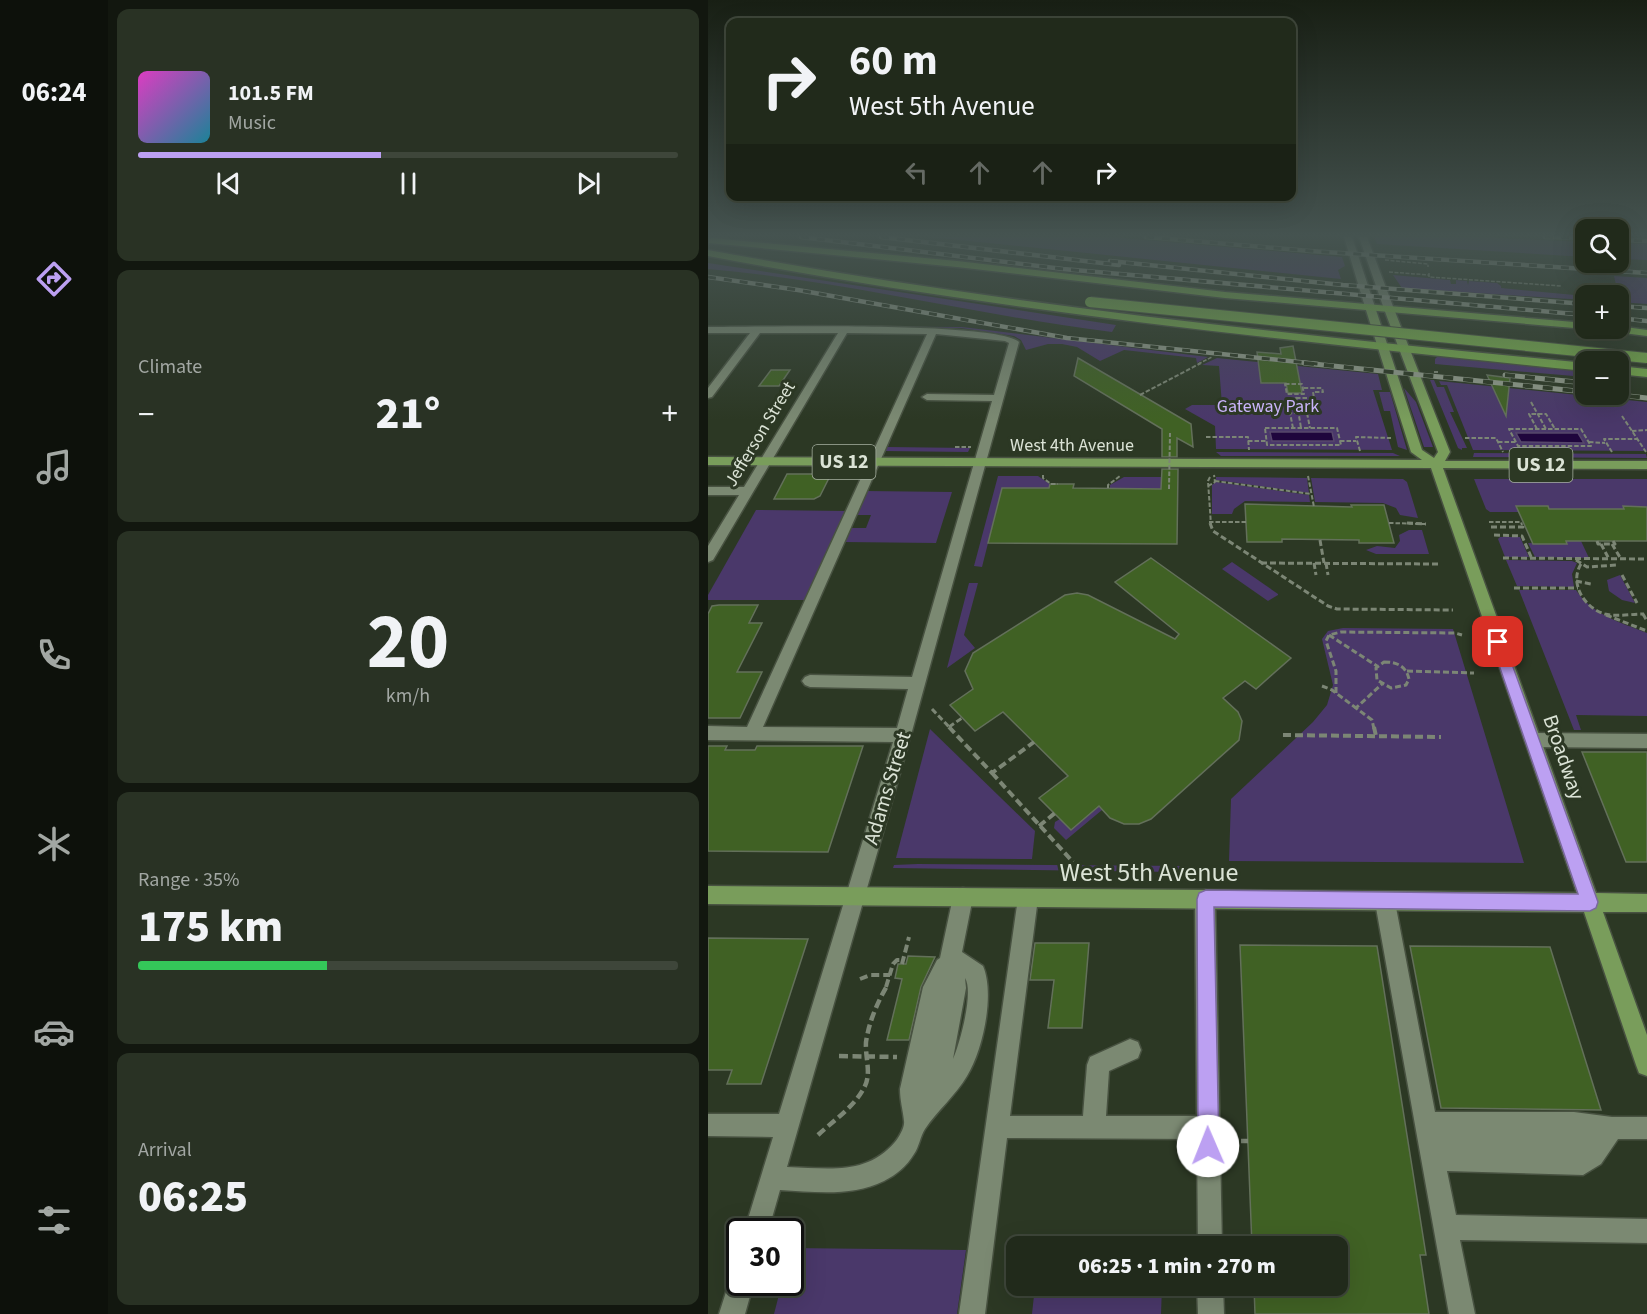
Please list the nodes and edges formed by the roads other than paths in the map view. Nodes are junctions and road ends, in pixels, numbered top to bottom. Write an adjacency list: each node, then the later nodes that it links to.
1 (984, 298): 19 (highway)
2 (1065, 298): 21 (highway, bridge)
3 (1161, 298): 17 (highway)
4 (1265, 298): 7 (highway)
5 (1367, 298): 7 (street, Broadway)
6 (1385, 298): 8 (street, Broadway)
7 (1370, 307): 8 (highway); 19 (main road, Broadway)
8 (1389, 309): 9 (highway); 20 (main road, Broadway)
9 (1575, 325)
10 (708, 330): 11 (street)
11 (757, 330): 12 (street); 25 (street)
12 (844, 331): 13 (street); 29 (street, Jefferson Street)
13 (933, 331): 15 (street); 30 (street)
14 (1629, 331): 16 (highway)
15 (954, 332): 18 (street); 27 (street, Adams Street)
16 (1647, 333)
17 (1575, 339)
18 (948, 345)
19 (1382, 347): 20 (highway); 32 (main road, Broadway)
20 (1403, 349): 22 (highway); 32 (main road, Broadway)
21 (1647, 358)
22 (1575, 366)
23 (1629, 371): 24 (highway)
24 (1647, 373)
25 (708, 395)
26 (927, 397): 27 (street)
27 (998, 398): 31 (street, Adams Street)
28 (708, 461): 29 (main road, West 4th Avenue / US 12)
29 (765, 462): 30 (main road, West 4th Avenue / US 12); 35 (street, Jefferson Street)
30 (872, 462): 31 (main road, West 4th Avenue / US 12); 40 (street)
31 (981, 463): 32 (main road, West 4th Avenue / US 12); 38 (street, Adams Street)
32 (1436, 465): 33 (main road, US 12); 42 (main road, Broadway)
33 (1647, 465)
34 (708, 491): 35 (street)
35 (747, 491): 36 (street, Jefferson Street)
36 (708, 557)
37 (810, 681): 38 (street)
38 (918, 683): 41 (street, Adams Street)
39 (708, 733): 40 (street)
40 (752, 733): 41 (street)
41 (903, 735): 45 (street, Adams Street)
42 (1533, 740): 43 (street); 50 (main road, Broadway)
43 (1647, 741)
44 (708, 895): 45 (main road, West 5th Avenue)
45 (853, 897): 46 (main road, West 5th Avenue); 57 (street, Adams Street)
46 (963, 897): 47 (main road, West 5th Avenue); 52 (street)
47 (1028, 898): 48 (main road, West 5th Avenue); 58 (street)
48 (1206, 899): 49 (main road, West 5th Avenue); 60 (street)
49 (1385, 902): 50 (main road, West 5th Avenue); 63 (street)
50 (1590, 902): 51 (main road, West 5th Avenue); 54 (main road, Broadway)
51 (1647, 903)
52 (951, 957): 55 (street); 55 (street)
53 (1130, 1050): 59 (street)
54 (1647, 1065)
55 (916, 1123): 64 (street)
56 (708, 1125): 57 (street)
57 (787, 1126): 64 (street, Adams Street)
58 (998, 1127): 59 (street); 72 (street)
59 (1094, 1128): 60 (street)
60 (1208, 1128): 68 (street)
61 (1612, 1128): 62 (street); 63 (street); 63 (street)
62 (1647, 1128)
63 (1430, 1141): 66 (street)
64 (772, 1178): 65 (street, Adams Street)
65 (760, 1218)
66 (1446, 1227): 67 (street); 74 (street)
67 (1647, 1231)
68 (1210, 1236)
69 (737, 1296): 71 (street)
70 (1210, 1296): 73 (street)
71 (732, 1314)
72 (972, 1314)
73 (1211, 1314)
74 (1462, 1314)

